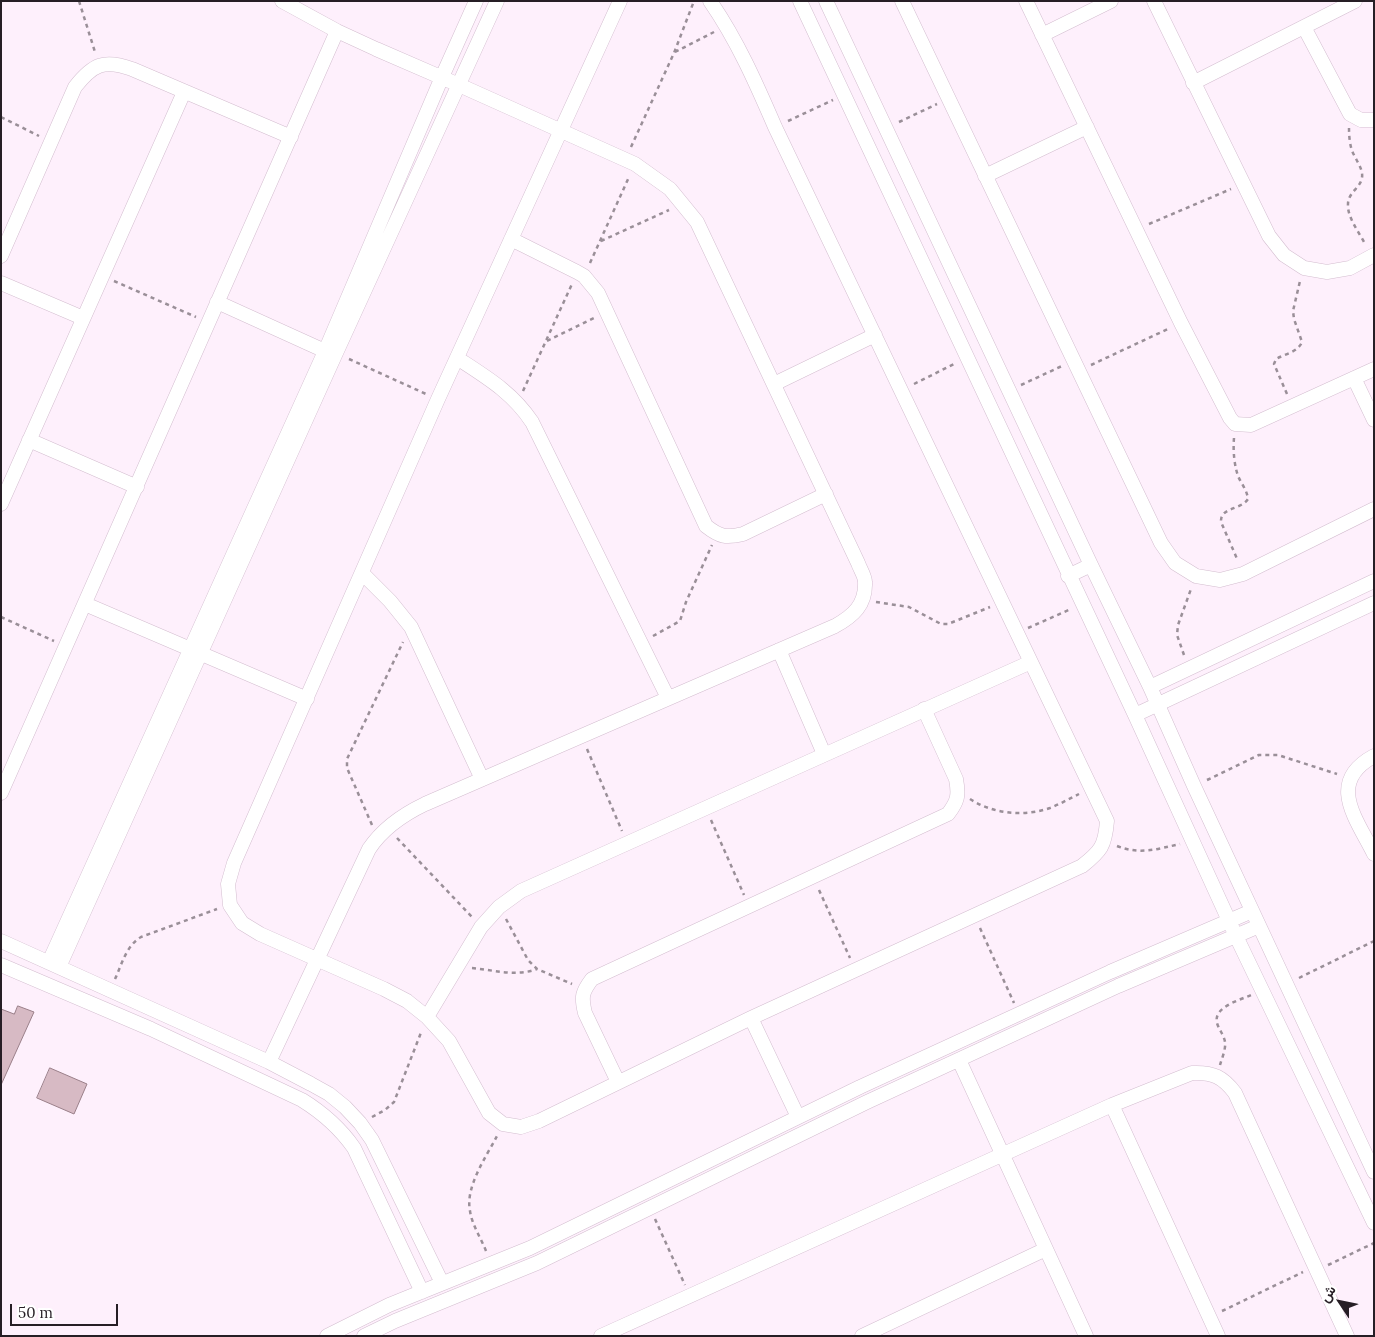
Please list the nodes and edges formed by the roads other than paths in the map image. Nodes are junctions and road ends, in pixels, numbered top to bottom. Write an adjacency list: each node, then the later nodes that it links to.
1 (282, 1): 14 (street)
2 (476, 1): 16 (street)
3 (497, 1): 18 (street)
4 (620, 1): 22 (street)
5 (710, 1): 31 (street)
6 (800, 1): 45 (street)
7 (826, 1): 43 (street)
8 (902, 1): 24 (street)
9 (1026, 1): 15 (street)
10 (1112, 1): 15 (street)
11 (1154, 1): 17 (street)
12 (1354, 1): 13 (street)
13 (1304, 27): 17 (street); 20 (street)
14 (337, 31): 16 (street); 23 (street)
15 (1042, 35): 21 (street)
16 (442, 77): 18 (street); 32 (street)
17 (1193, 83): 27 (street)
18 (459, 85): 22 (street); 32 (street)
19 (184, 92): 23 (street); 26 (street); 30 (street)
20 (1374, 120)
21 (1087, 127): 24 (street); 35 (street)
22 (561, 130): 25 (street); 36 (street)
23 (291, 138): 29 (street)
24 (985, 176): 42 (street)
25 (511, 239): 33 (street); 40 (street)
26 (1, 256)
27 (1372, 256)
28 (1, 283): 30 (street)
29 (217, 302): 32 (street); 39 (street)
30 (84, 318): 38 (street)
31 (875, 335): 36 (street); 51 (street)
32 (330, 352): 50 (street)
33 (457, 358): 44 (street); 53 (street)
34 (1374, 369): 35 (street)
35 (1354, 378): 37 (street)
36 (774, 384): 40 (street)
37 (1374, 420)
38 (29, 440): 39 (street); 41 (street)
39 (137, 487): 48 (street)
40 (826, 494): 49 (street)
41 (1, 504)
42 (1374, 509)
43 (1091, 565): 45 (street); 52 (street)
44 (362, 573): 54 (street); 60 (street)
45 (1068, 576): 57 (street)
46 (1374, 581): 52 (street)
47 (1374, 603): 55 (street)
48 (85, 604): 50 (street); 61 (street)
49 (779, 650): 53 (street); 58 (street)
50 (195, 651): 54 (street); 70 (street)
51 (1031, 662): 56 (street); 73 (street)
52 (1150, 687): 55 (street)
53 (668, 698): 60 (street)
54 (307, 699): 68 (street)
55 (1157, 704): 57 (street); 63 (street)
56 (924, 710): 58 (street); 77 (street)
57 (1134, 715): 64 (street)
58 (824, 754): 72 (street)
59 (1374, 756): 62 (street)
60 (482, 779): 68 (street)
61 (1, 793)
62 (1374, 854)
63 (1252, 911): 64 (street); 65 (street)
64 (1229, 921): 66 (street); 78 (street)
65 (1259, 926): 66 (street); 83 (street)
66 (1236, 936): 75 (street); 84 (street)
67 (1, 941): 70 (street)
68 (317, 959): 72 (street); 76 (street)
69 (1, 964): 74 (street)
70 (54, 965): 71 (street)
71 (159, 1011): 74 (street); 76 (street)
72 (427, 1017): 77 (street)
73 (750, 1018): 77 (street); 81 (street)
74 (151, 1029): 87 (street)
75 (959, 1060): 79 (street); 82 (street)
76 (268, 1062): 86 (street)
77 (618, 1082)
78 (860, 1087): 79 (street); 81 (street)
79 (868, 1102): 89 (street)
80 (1112, 1105): 82 (street); 96 (street); 97 (street)
81 (798, 1117): 86 (street)
82 (1002, 1153): 85 (street); 90 (street)
83 (1374, 1172)
84 (1374, 1223)
85 (1046, 1249): 94 (street); 95 (street)
86 (442, 1283): 87 (street)
87 (422, 1292): 88 (street)
88 (389, 1305): 89 (street); 91 (street)
89 (395, 1320): 92 (street)
90 (625, 1331): 93 (street)
91 (327, 1336)
92 (364, 1336)
93 (601, 1336)
94 (862, 1336)
95 (1086, 1336)
96 (1218, 1336)
97 (1347, 1336)

